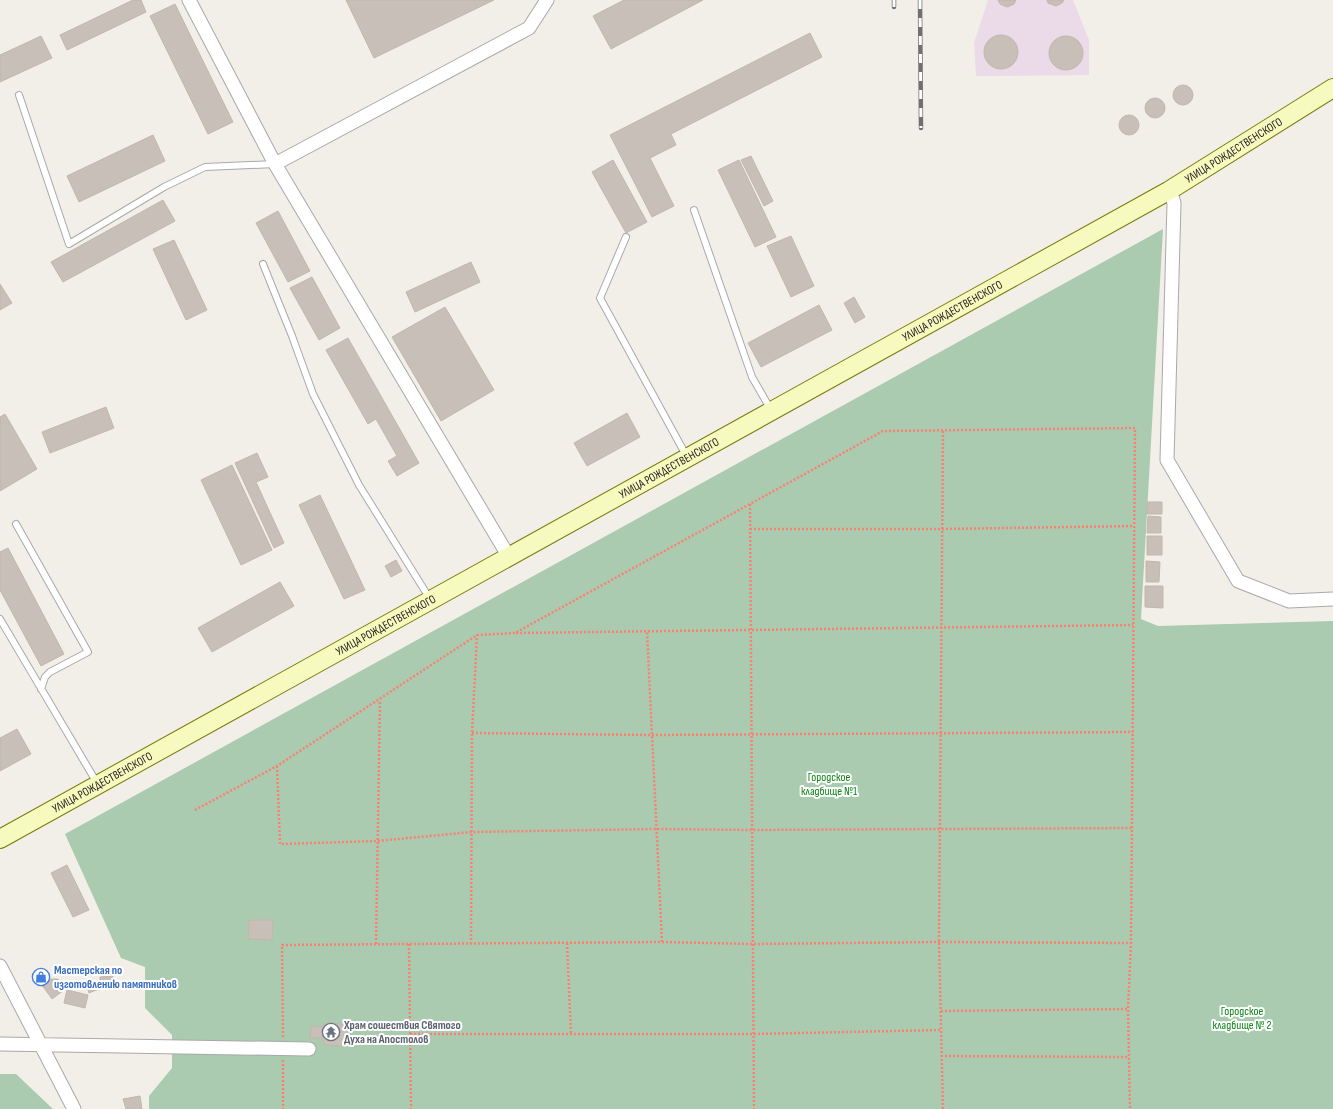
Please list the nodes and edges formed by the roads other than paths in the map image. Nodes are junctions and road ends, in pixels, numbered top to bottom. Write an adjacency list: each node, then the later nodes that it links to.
1 (189, 0): 5 (street)
2 (547, 0): 5 (street)
3 (1333, 88): 6 (main road, УЛИЦА РОЖДЕСТВЕНСКОГО)
4 (19, 95): 5 (lane)
5 (275, 164): 13 (street)
6 (1170, 190): 10 (main road, УЛИЦА РОЖДЕСТВЕНСКОГО); 15 (street)
7 (694, 210): 10 (lane)
8 (626, 237): 11 (lane)
9 (263, 264): 14 (lane)
10 (771, 411): 11 (main road, УЛИЦА РОЖДЕСТВЕНСКОГО)
11 (687, 458): 13 (main road, УЛИЦА РОЖДЕСТВЕНСКОГО)
12 (16, 524): 17 (lane)
13 (509, 557): 14 (main road, УЛИЦА РОЖДЕСТВЕНСКОГО)
14 (431, 600): 18 (main road, УЛИЦА РОЖДЕСТВЕНСКОГО)
15 (1333, 600)
16 (0, 618): 17 (lane)
17 (41, 689): 18 (lane)
18 (98, 785): 19 (main road, УЛИЦА РОЖДЕСТВЕНСКОГО)
19 (0, 839)
20 (0, 966): 22 (street)
21 (0, 1044): 22 (street)
22 (41, 1045): 23 (street); 24 (street)
23 (309, 1049)
24 (74, 1109)

